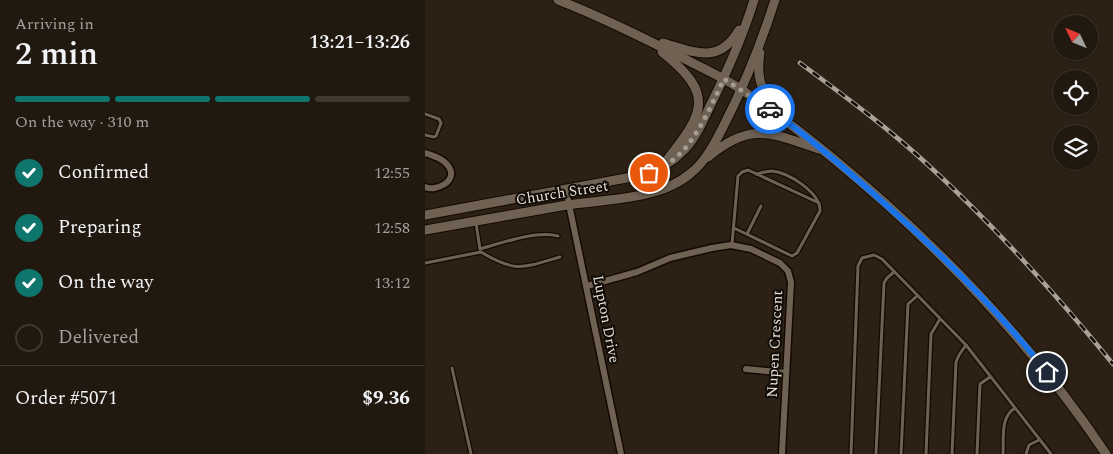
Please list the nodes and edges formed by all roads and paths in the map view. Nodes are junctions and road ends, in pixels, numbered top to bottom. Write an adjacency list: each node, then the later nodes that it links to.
1 (558, 0): 4 (main road)
2 (754, 0): 4 (main road); 6 (main road, Church Street)
3 (775, 0): 5 (main road)
4 (645, 38): 6 (main road); 13 (main road)
5 (761, 40): 7 (main road, Church Street); 10 (main road)
6 (724, 79): 7 (main road); 13 (main road, Church Street)
7 (741, 90): 10 (main road); 12 (main road, Church Street)
8 (425, 114): 9 (lane)
9 (425, 135)
10 (823, 149): 12 (main road); 53 (main road)
11 (425, 153): 15 (street)
12 (698, 167): 18 (main road, Church Street)
13 (661, 168): 16 (main road, Church Street)
14 (756, 174): 17 (lane); 17 (lane); 22 (lane)
15 (425, 187)
16 (566, 190): 18 (street, Lupton Drive); 20 (main road, Church Street)
17 (819, 204): 24 (lane)
18 (569, 205): 21 (main road, Church Street); 31 (street, Lupton Drive)
19 (761, 206): 24 (lane)
20 (425, 215)
21 (476, 221): 23 (main road, Church Street); 27 (lane)
22 (733, 228): 24 (lane); 26 (lane)
23 (425, 230)
24 (747, 234)
25 (558, 236): 27 (lane)
26 (731, 245): 31 (street, Nupen Crescent); 37 (street, Nupen Crescent)
27 (480, 250): 28 (lane); 29 (lane)
28 (560, 257)
29 (425, 264)
30 (894, 272): 32 (lane); 44 (lane); 45 (lane)
31 (587, 286): 42 (street, Lupton Drive)
32 (917, 296): 33 (lane); 46 (lane)
33 (940, 319): 34 (lane); 47 (lane)
34 (965, 345): 38 (lane); 48 (lane)
35 (452, 368): 41 (lane)
36 (746, 369): 37 (street)
37 (786, 373): 43 (street, Nupen Crescent)
38 (991, 377): 39 (lane); 49 (lane)
39 (1015, 408): 40 (lane); 50 (lane)
40 (1040, 439): 51 (lane); 52 (lane)
41 (471, 454)
42 (621, 454)
43 (782, 454)
44 (851, 454)
45 (877, 454)
46 (901, 454)
47 (926, 454)
48 (952, 454)
49 (977, 454)
50 (1003, 454)
51 (1026, 454)
52 (1051, 454)
53 (1107, 454)

